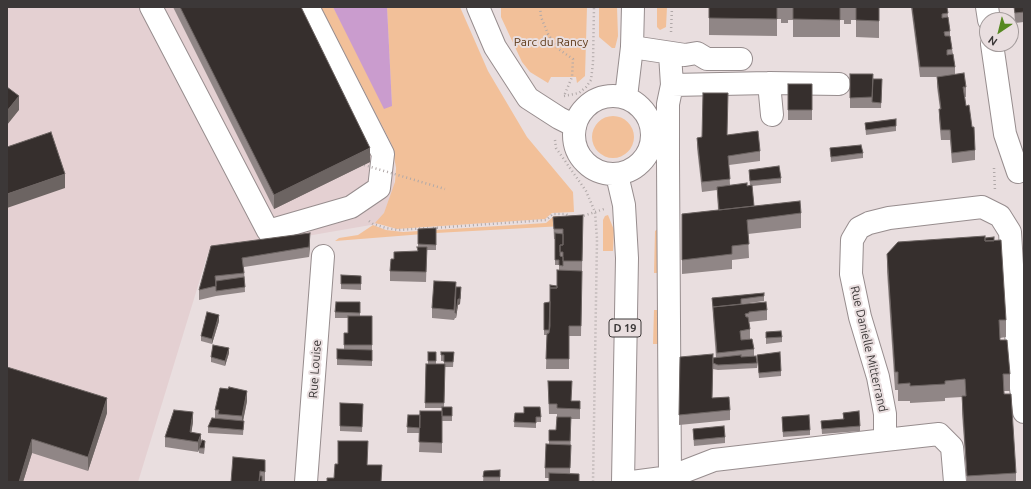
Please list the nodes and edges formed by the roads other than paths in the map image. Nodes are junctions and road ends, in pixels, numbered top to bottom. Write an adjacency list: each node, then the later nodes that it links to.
1 (151, 7): 2 (street)
2 (308, 7)
3 (478, 7): 14 (street)
4 (633, 7): 5 (street)
5 (632, 47): 8 (street); 12 (street)
6 (742, 52): 8 (street)
7 (993, 52): 15 (street)
8 (670, 54): 11 (street)
9 (769, 83): 10 (street); 11 (street); 13 (street)
10 (839, 84)
11 (672, 85): 20 (street)
12 (626, 97): 14 (street); 16 (street)
13 (772, 115)
14 (575, 126): 16 (street)
15 (1018, 172)
16 (617, 175): 22 (street, D 19)
17 (323, 256): 21 (street, Rue Louise)
18 (1024, 412): 19 (street, Rue Danielle Mitterrand)
19 (885, 440): 20 (street); 24 (street)
20 (670, 480): 23 (street)
21 (306, 482)
22 (624, 482)
23 (632, 482)
24 (955, 482)

